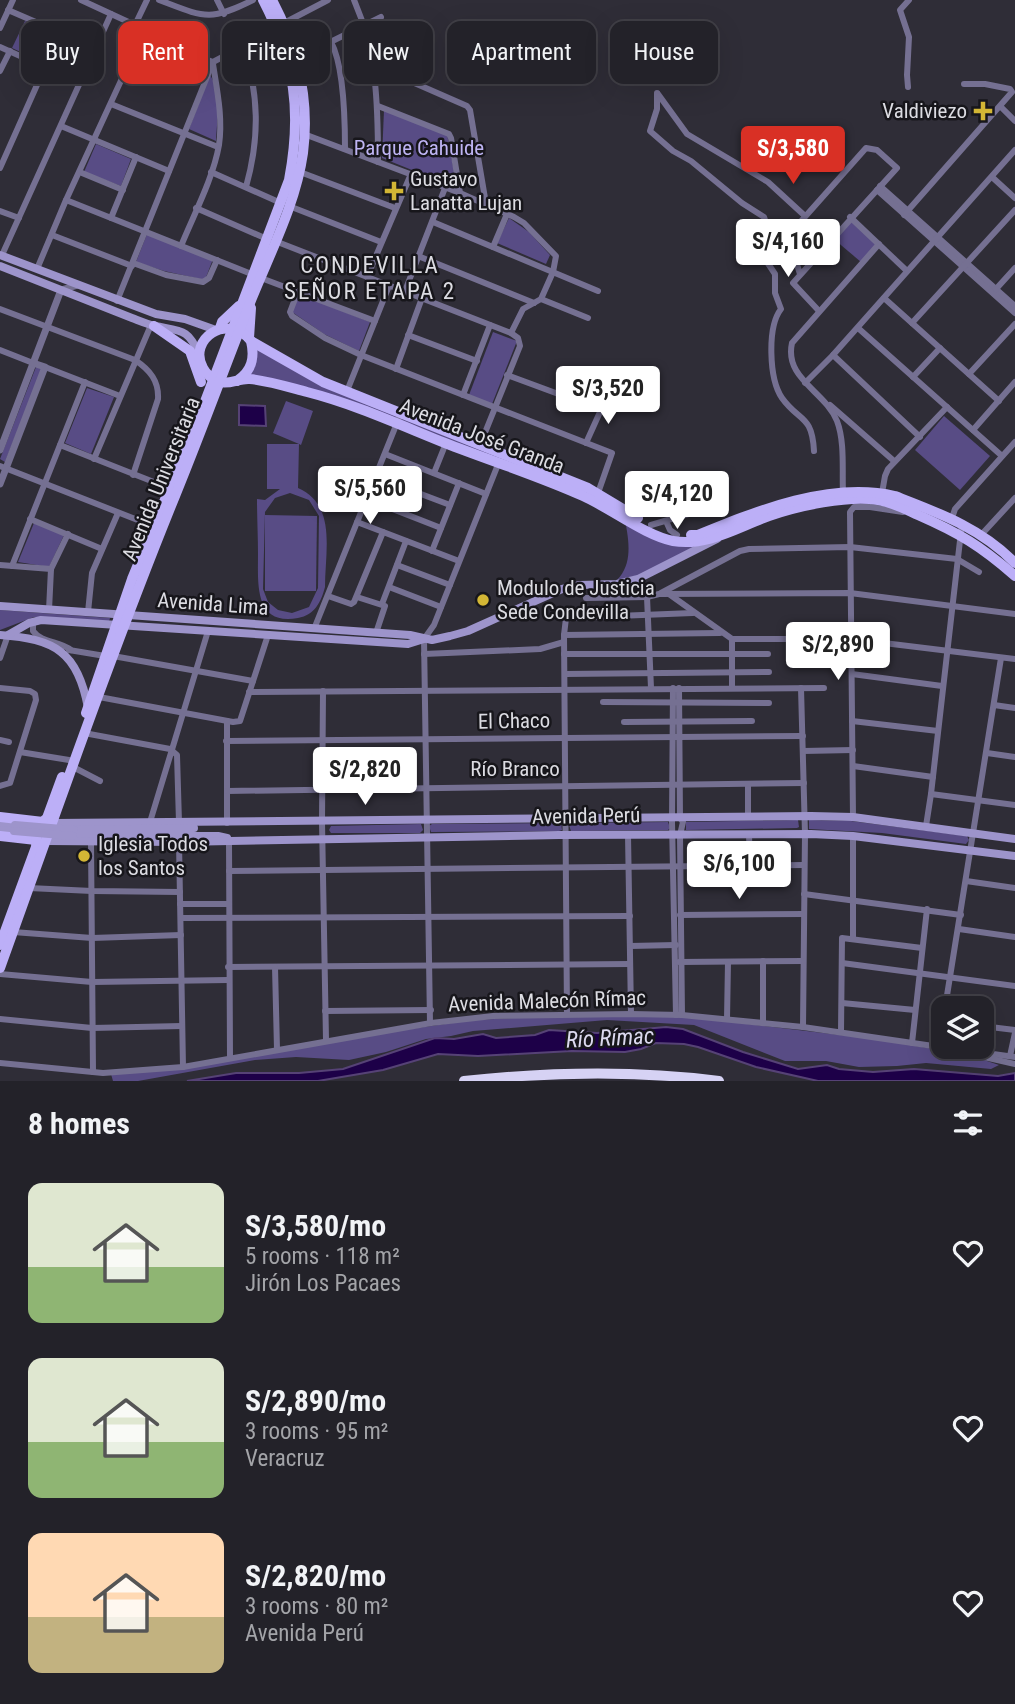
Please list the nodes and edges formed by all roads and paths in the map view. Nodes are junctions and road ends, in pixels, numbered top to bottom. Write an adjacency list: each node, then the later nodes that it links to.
1 (13, 0): 14 (street)
2 (82, 0): 15 (street)
3 (147, 0): 20 (street)
4 (159, 0): 16 (street)
5 (217, 0): 16 (street)
6 (253, 0): 16 (street)
7 (262, 0): 21 (main road, Avenida Universitaria)
8 (272, 0): 22 (main road, Avenida Universitaria)
9 (309, 0): 13 (street)
10 (328, 0): 13 (street)
11 (354, 0): 24 (street)
12 (909, 0): 46 (street)
13 (313, 8): 23 (street)
14 (8, 10): 18 (street); 26 (street)
15 (111, 14): 19 (street); 27 (street)
16 (224, 14)
17 (381, 18): 25 (street)
18 (33, 21)
19 (126, 21)
20 (137, 21)
21 (277, 21)
22 (279, 21)
23 (288, 21)
24 (363, 21)
25 (374, 21)
26 (0, 28)
27 (104, 30)
28 (344, 35): 29 (street)
29 (331, 41): 56 (street)
30 (0, 47): 31 (street)
31 (9, 51): 32 (street); 36 (street)
32 (21, 56)
33 (222, 57): 35 (street)
34 (208, 60): 35 (street)
35 (213, 62): 52 (street); 55 (street)
36 (0, 71)
37 (37, 84): 60 (street)
38 (80, 84): 51 (street)
39 (120, 84): 47 (street)
40 (253, 84): 67 (street)
41 (293, 84): 74 (main road, Avenida Universitaria)
42 (301, 84): 53 (main road, Avenida Universitaria)
43 (376, 84): 48 (street)
44 (417, 84): 75 (street)
45 (964, 84): 49 (street)
46 (908, 88)
47 (112, 101): 52 (street); 54 (street)
48 (378, 106): 59 (street); 71 (street)
49 (1001, 107): 50 (street); 80 (street)
50 (1015, 121)
51 (61, 126): 54 (street); 84 (street)
52 (185, 132): 55 (street); 61 (street)
53 (304, 134): 56 (street); 63 (main road, Avenida Universitaria)
54 (94, 140): 58 (street); 73 (street)
55 (218, 147): 62 (street)
56 (345, 149): 59 (street)
57 (1015, 150): 66 (street)
58 (136, 157): 61 (street); 70 (street)
59 (378, 162): 65 (street)
60 (0, 168)
61 (169, 171): 87 (street)
62 (211, 172): 67 (street); 76 (street)
63 (300, 172): 74 (main road, Avenida Universitaria); 77 (street)
64 (82, 173): 70 (street)
65 (411, 174): 68 (street); 77 (street)
66 (992, 177): 72 (street); 90 (street)
67 (246, 187): 74 (street)
68 (445, 188): 71 (street); 86 (street)
69 (878, 188): 80 (street); 82 (street); 83 (street)
70 (123, 190): 85 (street)
71 (460, 193): 75 (street)
72 (1015, 198)
73 (66, 200): 85 (street); 88 (street)
74 (285, 204): 89 (main road, Avenida Universitaria); 91 (street)
75 (486, 204): 81 (street)
76 (197, 208): 89 (street); 93 (street)
77 (395, 208): 91 (street)
78 (1015, 210): 99 (street)
79 (0, 211): 84 (street)
80 (906, 213): 90 (street)
81 (507, 214): 94 (street); 104 (street)
82 (805, 216): 105 (street); 174 (street)
83 (850, 217): 92 (street); 105 (street)
84 (19, 218): 95 (street)
85 (111, 218): 87 (street)
86 (432, 222): 94 (street); 96 (street)
87 (145, 232): 93 (street); 98 (street)
88 (52, 235): 98 (street); 102 (street)
89 (271, 240): 106 (main road, Avenida Universitaria); 107 (street)
90 (937, 240): 99 (street); 103 (street)
91 (381, 242): 107 (street)
92 (879, 244): 103 (street); 123 (street)
93 (180, 246): 97 (street)
94 (493, 247): 104 (street)
95 (1, 255): 102 (main road)
96 (418, 256): 113 (street); 120 (street)
97 (217, 260): 98 (street); 106 (street)
98 (133, 264): 118 (street)
99 (966, 265): 110 (street); 124 (street); 127 (street)
100 (0, 266): 111 (main road)
101 (1015, 268): 110 (street)
102 (37, 269): 108 (main road)
103 (908, 271): 116 (street)
104 (553, 272): 114 (street); 117 (street)
105 (800, 274): 123 (street)
106 (257, 276): 112 (street); 119 (main road, Avenida Universitaria)
107 (367, 277): 109 (street)
108 (78, 285): 111 (street); 118 (main road)
109 (389, 286): 113 (street); 126 (street)
110 (996, 289): 121 (street)
111 (61, 290): 129 (main road); 131 (street)
112 (298, 291): 126 (street); 140 (street)
113 (405, 291): 115 (street)
114 (598, 291)
115 (422, 298): 130 (street); 136 (street)
116 (884, 298): 127 (street); 132 (street)
117 (541, 299): 120 (street); 125 (street)
118 (117, 300): 133 (main road)
119 (247, 302): 133 (main road); 134 (main road, Avenida Universitaria); 137 (main road)
120 (534, 303): 135 (street)
121 (1015, 306)
122 (0, 309): 131 (street)
123 (819, 312): 155 (street)
124 (1015, 313)
125 (588, 318)
126 (375, 321): 140 (street)
127 (912, 323): 138 (street)
128 (1015, 324): 148 (street)
129 (152, 325): 142 (street); 145 (main road); 153 (main road)
130 (490, 325): 135 (street); 143 (street)
131 (47, 326): 142 (street); 144 (street)
132 (858, 327): 141 (street); 150 (street)
133 (218, 329): 134 (main road); 145 (main road)
134 (236, 330): 137 (main road, Avenida José Granda); 151 (main road, Avenida Universitaria)
135 (511, 332): 149 (street)
136 (408, 335): 143 (street); 147 (street)
137 (250, 339): 151 (main road); 156 (main road, Avenida José Granda)
138 (940, 348): 148 (street); 150 (street)
139 (0, 350): 144 (street)
140 (361, 355): 147 (street); 156 (street)
141 (833, 355): 155 (street); 167 (street)
142 (135, 360): 158 (street); 182 (street)
143 (477, 361): 157 (street)
144 (33, 363): 146 (street); 173 (street)
145 (201, 363): 151 (main road); 153 (main road)
146 (45, 367): 152 (street); 180 (street)
147 (396, 369): 157 (street)
148 (969, 374): 159 (street)
149 (507, 375): 161 (street); 170 (street)
150 (913, 377): 162 (street)
151 (226, 381): 164 (main road, Avenida Universitaria); 165 (main road, Avenida José Granda); 243 (main road, Avenida Universitaria)
152 (85, 382): 158 (street); 171 (street)
153 (201, 382): 164 (main road)
154 (1015, 382): 159 (street)
155 (805, 383): 160 (street)
156 (346, 391): 163 (main road, Avenida José Granda)
157 (463, 395): 161 (street)
158 (120, 396): 178 (street)
159 (999, 401): 166 (street)
160 (828, 403): 179 (street); 191 (street)
161 (495, 406): 170 (street); 172 (street)
162 (947, 407): 166 (street); 167 (street)
163 (401, 413): 165 (street); 172 (main road, Avenida José Granda)
164 (198, 420): 187 (main road, Avenida Universitaria)
165 (397, 424): 169 (main road, Avenida José Granda); 175 (street)
166 (973, 430): 176 (street)
167 (920, 436): 179 (street)
168 (1015, 442): 176 (street)
169 (446, 443): 177 (main road, Avenida José Granda); 181 (street)
170 (586, 443): 188 (street)
171 (60, 445): 178 (street); 184 (street)
172 (480, 445): 177 (main road, Avenida José Granda)
173 (0, 450)
174 (814, 451)
175 (385, 454): 181 (street); 183 (street)
176 (1002, 456): 198 (street)
177 (500, 458): 188 (main road, Avenida José Granda); 190 (street); 208 (main road, Avenida José Granda)
178 (94, 459): 182 (street)
179 (894, 461): 189 (street)
180 (3, 467): 184 (street); 186 (street)
181 (434, 473): 185 (street)
182 (133, 475): 187 (street)
183 (376, 477): 193 (street); 194 (street)
184 (44, 483): 196 (street); 199 (street)
185 (459, 483): 190 (street); 194 (street)
186 (0, 484)
187 (169, 488): 203 (main road, Avenida Universitaria)
188 (598, 493): 202 (main road, Avenida José Granda)
189 (883, 493): 191 (main road, Avenida José Granda); 198 (main road, Avenida José Granda)
190 (486, 494): 218 (street)
191 (844, 494): 211 (main road, Avenida José Granda)
192 (1015, 498): 210 (street)
193 (367, 499): 201 (street); 204 (street)
194 (450, 505): 204 (street)
195 (695, 512): 200 (street)
196 (118, 513): 203 (street); 214 (street)
197 (914, 513): 206 (main road, Avenida José Granda); 208 (main road, Avenida José Granda); 213 (street)
198 (951, 518): 205 (main road, Avenida José Granda); 206 (street)
199 (30, 519): 209 (street); 221 (street)
200 (666, 521): 202 (street); 211 (street)
201 (357, 522): 207 (street); 230 (street)
202 (651, 525): 211 (main road, Avenida José Granda)
203 (153, 526): 243 (main road, Avenida Universitaria)
204 (441, 528): 215 (street)
205 (962, 529): 206 (main road, Avenida José Granda); 210 (main road, Avenida José Granda); 216 (street); 224 (main road, Avenida José Granda)
206 (951, 530)
207 (383, 532): 212 (street); 231 (street)
208 (729, 533): 252 (main road, Avenida Lima)
209 (68, 534): 214 (street); 222 (street)
210 (982, 534): 217 (main road, Avenida José Granda)
211 (677, 535)
212 (406, 541): 215 (street); 220 (street)
213 (850, 547): 216 (street); 227 (street); 228 (street)
214 (102, 549): 239 (street)
215 (432, 551): 218 (street)
216 (957, 559): 223 (street); 236 (street)
217 (1014, 559)
218 (459, 561): 225 (street)
219 (0, 565): 221 (street)
220 (397, 565): 225 (street); 226 (street)
221 (12, 566): 222 (street)
222 (51, 569): 238 (street)
223 (979, 572)
224 (1015, 576)
225 (450, 585): 237 (street)
226 (389, 587): 234 (street); 237 (street)
227 (850, 593): 229 (street); 236 (street); 255 (street)
228 (659, 594): 229 (street); 232 (street)
229 (669, 594): 240 (street)
230 (328, 596): 231 (street); 245 (street)
231 (357, 597): 234 (street)
232 (647, 597): 233 (street); 242 (street)
233 (586, 598)
234 (382, 604): 247 (street)
235 (0, 606): 238 (main road, Avenida Lima)
236 (952, 606): 241 (street); 258 (street)
237 (441, 607): 252 (street)
238 (49, 610): 239 (main road, Avenida Lima)
239 (88, 612): 243 (main road, Avenida Lima)
240 (693, 613): 242 (street); 248 (street)
241 (1015, 614)
242 (648, 615): 249 (street); 253 (street)
243 (122, 620): 244 (main road, Avenida Lima); 245 (main road, Avenida Lima); 246 (main road, Avenida Lima); 264 (main road, Avenida Universitaria)
244 (33, 622): 250 (main road, Avenida Lima); 257 (street)
245 (314, 629): 247 (main road, Avenida Lima)
246 (208, 631): 251 (main road, Avenida Lima); 268 (street)
247 (376, 633): 252 (main road, Avenida Lima)
248 (722, 633): 249 (street); 254 (street)
249 (649, 634): 253 (street); 263 (street)
250 (4, 635): 256 (main road); 265 (street)
251 (268, 635): 252 (main road, Avenida Lima); 274 (street)
252 (424, 639): 259 (street)
253 (564, 639): 259 (street); 260 (street)
254 (732, 639): 255 (street); 261 (street)
255 (851, 639): 258 (street); 273 (street)
256 (55, 648): 257 (street); 291 (main road)
257 (71, 650): 264 (street)
258 (946, 650): 266 (street); 275 (street)
259 (424, 654): 283 (street)
260 (564, 654): 263 (street); 271 (street)
261 (732, 654): 262 (street); 263 (street); 270 (street)
262 (768, 654)
263 (650, 655): 272 (street)
264 (109, 656): 268 (street); 286 (main road, Avenida Universitaria); 291 (main road, Avenida Universitaria)
265 (0, 658)
266 (1001, 658): 267 (street); 290 (street)
267 (1015, 659)
268 (196, 670): 274 (street); 293 (street)
269 (769, 672): 270 (street)
270 (732, 673): 272 (street); 276 (street)
271 (565, 674): 272 (street); 282 (street)
272 (650, 674): 278 (street)
273 (852, 674): 275 (street); 295 (street)
274 (253, 681): 285 (street)
275 (942, 686): 299 (street)
276 (732, 687): 279 (street); 280 (street)
277 (0, 688): 312 (street)
278 (650, 688): 279 (street); 282 (street)
279 (676, 688): 288 (street)
280 (801, 688): 281 (street); 301 (street)
281 (824, 688)
282 (565, 689): 283 (street); 303 (street)
283 (425, 690): 284 (street); 306 (street)
284 (323, 691): 285 (street); 305 (street)
285 (250, 692): 294 (street)
286 (99, 697): 293 (street); 300 (main road, Avenida Universitaria)
287 (603, 702): 288 (street)
288 (676, 702): 289 (street); 297 (street)
289 (769, 703)
290 (994, 705): 292 (street); 313 (street)
291 (88, 708): 315 (main road, Avenida Universitaria)
292 (1015, 708)
293 (182, 712): 294 (street); 309 (street)
294 (227, 721): 307 (street)
295 (852, 721): 299 (street); 310 (street)
296 (624, 722): 297 (street)
297 (676, 722): 298 (street); 302 (street)
298 (752, 722)
299 (938, 731): 317 (street)
300 (84, 733): 309 (street); 315 (main road, Avenida Universitaria)
301 (803, 736): 302 (street, El Chaco); 311 (street)
302 (676, 737): 303 (street, El Chaco); 321 (street)
303 (566, 738): 306 (street, El Chaco); 323 (street)
304 (0, 740): 308 (street)
305 (323, 740): 306 (street, El Chaco); 307 (street, El Chaco); 325 (street)
306 (426, 740): 324 (street)
307 (226, 741): 326 (street)
308 (9, 742)
309 (170, 750): 338 (street); 339 (street)
310 (853, 750): 311 (street); 316 (street)
311 (803, 751): 319 (street)
312 (20, 752): 315 (street); 322 (street)
313 (987, 753): 314 (street); 328 (street)
314 (1015, 757)
315 (71, 763): 318 (street); 337 (main road, Avenida Universitaria)
316 (853, 766): 317 (street); 333 (street)
317 (933, 777): 327 (street)
318 (100, 781)
319 (804, 783): 320 (street, Río Branco); 330 (street)
320 (748, 784): 321 (street, Río Branco); 332 (street)
321 (676, 785): 323 (street, Río Branco); 334 (street)
322 (0, 786)
323 (566, 786): 324 (street, Río Branco); 335 (street)
324 (426, 787): 325 (street, Río Branco); 336 (street)
325 (323, 790): 326 (street, Río Branco); 341 (street)
326 (227, 791): 343 (street)
327 (931, 794): 328 (street); 344 (street)
328 (980, 800): 329 (street); 350 (street)
329 (1015, 805)
330 (804, 816): 332 (main road, Avenida Perú); 333 (main road, Avenida Perú); 349 (street)
331 (0, 817): 337 (main road, Avenida Perú)
332 (748, 817): 334 (main road, Avenida Perú)
333 (853, 817): 344 (main road, Avenida Perú)
334 (677, 818): 335 (main road, Avenida Perú); 353 (street)
335 (566, 819): 336 (main road, Avenida Perú); 351 (street)
336 (427, 821): 341 (main road, Avenida Perú); 356 (street)
337 (48, 822): 338 (main road, Avenida Perú); 359 (main road, Avenida Universitaria)
338 (150, 822): 339 (main road, Avenida Perú)
339 (179, 822): 343 (main road, Avenida Perú)
340 (302, 822): 341 (main road, Avenida Perú); 343 (main road, Avenida Perú); 347 (main road, Avenida Perú)
341 (323, 822): 357 (street)
342 (0, 823): 345 (main road, Avenida Perú)
343 (227, 823)
344 (926, 826): 350 (main road, Avenida Perú)
345 (15, 828): 346 (main road, Avenida Perú); 347 (main road, Avenida Perú, bridge)
346 (0, 830)
347 (74, 833): 361 (main road, Avenida Perú)
348 (749, 834): 349 (main road, Avenida Perú); 353 (main road, Avenida Perú); 369 (street)
349 (805, 834): 355 (main road, Avenida Perú); 366 (street)
350 (974, 834): 358 (main road, Avenida Perú); 364 (street)
351 (566, 835): 352 (main road, Avenida Perú); 356 (main road, Avenida Perú); 370 (street)
352 (628, 835): 353 (main road, Avenida Perú); 367 (street)
353 (677, 835): 368 (street)
354 (0, 836): 359 (main road, Avenida Perú)
355 (853, 836): 364 (main road, Avenida Perú); 380 (street)
356 (428, 837): 357 (main road, Avenida Perú); 371 (street)
357 (323, 839): 361 (main road, Avenida Perú); 372 (street)
358 (1015, 839)
359 (41, 840): 362 (main road, Avenida Perú); 375 (main road, Avenida Universitaria); 389 (main road, Avenida Universitaria)
360 (229, 841): 361 (main road, Avenida Perú); 363 (main road, Avenida Perú); 373 (street)
361 (240, 841)
362 (91, 842): 363 (main road, Avenida Perú); 377 (street)
363 (179, 842): 378 (street)
364 (972, 850): 365 (main road, Avenida Perú); 374 (street)
365 (1015, 856)
366 (804, 865): 369 (street); 379 (street)
367 (629, 866): 368 (street); 370 (street); 388 (street)
368 (677, 866): 369 (street); 385 (street)
369 (750, 866)
370 (566, 867): 371 (street); 387 (street)
371 (428, 869): 372 (street); 390 (street)
372 (324, 870): 373 (street); 393 (street)
373 (229, 871): 382 (street)
374 (966, 881): 376 (street); 386 (street)
375 (29, 888): 377 (street); 395 (main road, Avenida Universitaria)
376 (1015, 888)
377 (92, 891): 378 (street); 398 (street)
378 (180, 891): 381 (street)
379 (804, 894): 380 (street); 384 (street)
380 (853, 899): 383 (street); 399 (street)
381 (180, 904): 382 (street); 391 (street)
382 (229, 904): 392 (street)
383 (926, 909): 386 (street); 403 (street)
384 (804, 914): 385 (street); 405 (street)
385 (678, 915): 401 (street); 406 (street)
386 (961, 915): 394 (street)
387 (567, 916): 388 (street); 390 (street); 409 (street)
388 (630, 916): 402 (street)
389 (5, 917): 400 (main road, Avenida Universitaria)
390 (429, 917): 393 (street); 412 (street)
391 (181, 918): 392 (street); 396 (street)
392 (229, 918): 393 (street); 413 (street)
393 (324, 918): 411 (street)
394 (959, 929): 397 (street); 418 (street)
395 (13, 932): 398 (street); 415 (main road, Avenida Universitaria)
396 (181, 935): 398 (street); 420 (street)
397 (1015, 937)
398 (92, 938): 421 (street)
399 (853, 938): 403 (street); 408 (street)
400 (0, 945)
401 (676, 945): 402 (street); 406 (street)
402 (630, 946): 410 (street)
403 (922, 948): 416 (street)
404 (762, 961): 405 (street); 407 (street); 434 (street)
405 (803, 961): 436 (street)
406 (679, 962): 407 (street); 430 (street)
407 (728, 962): 431 (street)
408 (842, 963): 416 (street); 424 (street)
409 (567, 964): 410 (street); 412 (street); 428 (street)
410 (630, 964): 429 (street)
411 (326, 965): 412 (street); 414 (street); 427 (street)
412 (429, 965): 425 (street)
413 (228, 967): 414 (street); 419 (street)
414 (275, 967): 444 (street)
415 (0, 968)
416 (920, 972): 418 (street); 426 (street)
417 (0, 974): 421 (street)
418 (949, 977): 422 (street); 423 (street)
419 (228, 980): 420 (street); 447 (street)
420 (182, 981): 421 (street); 435 (street)
421 (92, 982): 437 (street)
422 (1015, 986)
423 (947, 996)
424 (842, 1003): 426 (street); 439 (street)
425 (430, 1010): 427 (street); 433 (street)
426 (915, 1010): 442 (street)
427 (325, 1011): 441 (street)
428 (567, 1014): 429 (street, Avenida Malecón Rímac); 433 (street, Avenida Malecón Rímac)
429 (631, 1014): 430 (street, Avenida Malecón Rímac)
430 (679, 1015): 431 (street, Avenida Malecón Rímac)
431 (727, 1019): 434 (street, Avenida Malecón Rímac)
432 (0, 1020): 437 (street)
433 (430, 1023): 441 (street, Avenida Malecón Rímac)
434 (763, 1023): 436 (street, Avenida Malecón Rímac)
435 (182, 1026): 437 (street); 451 (street)
436 (803, 1027): 439 (street, Avenida Malecón Rímac)
437 (92, 1028): 452 (street)
438 (994, 1028): 440 (street)
439 (841, 1032): 442 (street, Avenida Malecón Rímac)
440 (1015, 1032): 446 (street)
441 (326, 1040): 444 (street, Avenida Malecón Rímac)
442 (912, 1043): 443 (street, Avenida Malecón Rímac)
443 (931, 1046)
444 (277, 1049): 447 (street, Avenida Malecón Rímac)
445 (994, 1054): 446 (street, Avenida Malecón Rímac)
446 (1012, 1056)
447 (230, 1058): 451 (street, Avenida Malecón Rímac)
448 (994, 1058): 450 (street, Avenida Malecón Rímac)
449 (0, 1063): 452 (street, Avenida Malecón Rímac)
450 (1015, 1064)
451 (183, 1067): 452 (street, Avenida Malecón Rímac)
452 (93, 1072)
453 (464, 1081): 457 (highway)
454 (557, 1081): 455 (highway)
455 (568, 1081): 456 (highway)
456 (631, 1081)
457 (719, 1081)

